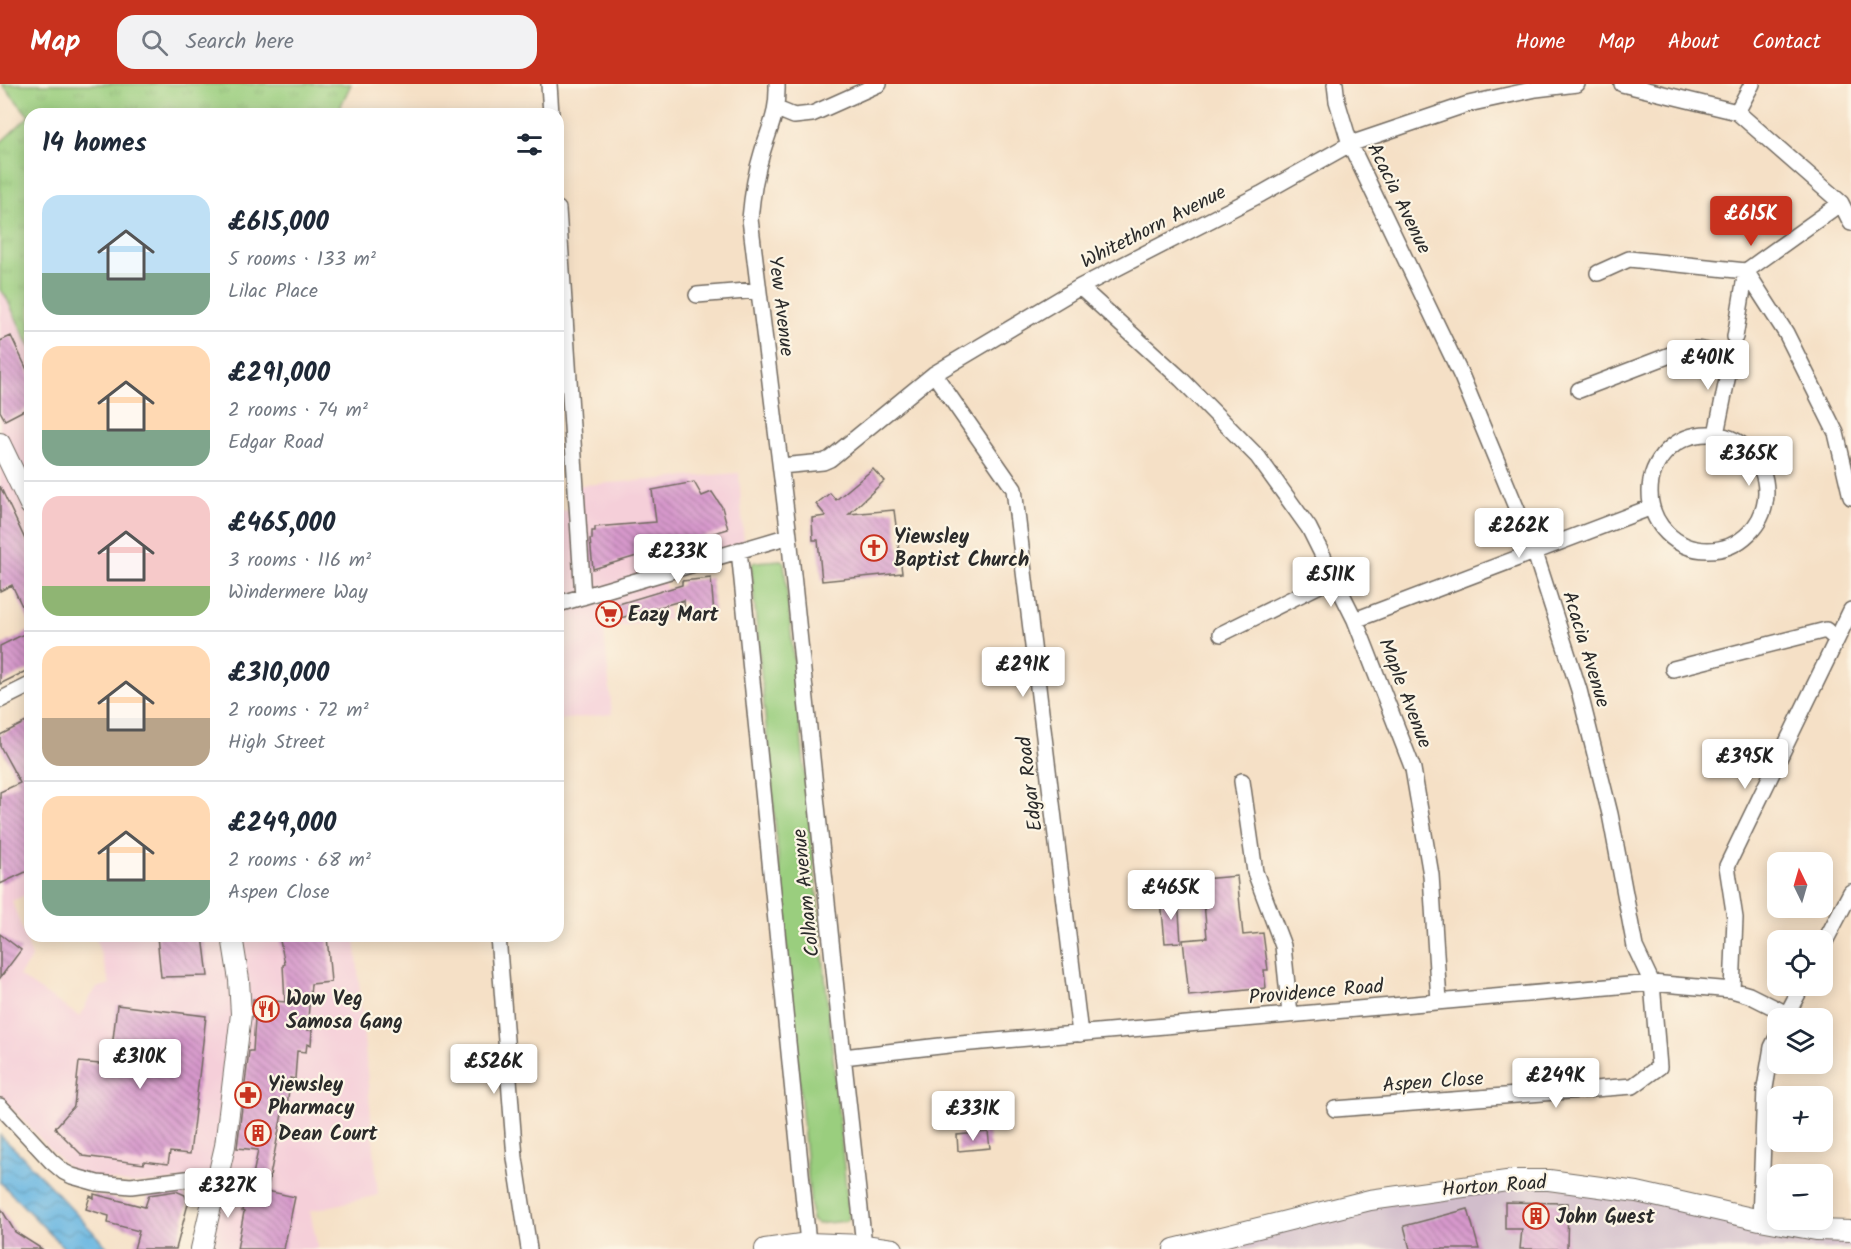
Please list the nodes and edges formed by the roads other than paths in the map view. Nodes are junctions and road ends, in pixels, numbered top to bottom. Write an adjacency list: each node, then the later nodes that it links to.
1 (549, 84): 8 (street)
2 (777, 84): 9 (street, Yew Avenue)
3 (879, 84): 9 (street)
4 (1335, 84): 11 (street, Acacia Avenue)
5 (1577, 84): 11 (street, Whitethorn Avenue)
6 (1622, 84): 10 (street)
7 (1752, 84): 10 (street)
8 (551, 108)
9 (777, 110): 17 (street, Yew Avenue)
10 (1737, 112): 12 (street)
11 (1350, 144): 16 (street, Whitethorn Avenue); 31 (street, Acacia Avenue)
12 (1840, 203): 13 (street); 14 (street)
13 (1851, 223)
14 (1746, 271): 15 (street); 20 (street); 27 (street)
15 (1598, 273)
16 (1080, 287): 21 (street, Whitethorn Avenue); 32 (street, Maple Avenue)
17 (758, 290): 18 (street); 25 (street, Yew Avenue)
18 (697, 295)
19 (564, 302): 33 (street)
20 (1735, 337)
21 (934, 374): 25 (street, Whitethorn Avenue); 52 (street, Edgar Road)
22 (1579, 390): 23 (street)
23 (1716, 435): 28 (street); 28 (street)
24 (0, 443): 26 (street)
25 (781, 466): 29 (street, Yew Avenue)
26 (24, 493)
27 (1851, 497)
28 (1652, 507): 31 (street)
29 (789, 536): 30 (street); 53 (street, Colham Avenue)
30 (739, 550): 33 (street); 60 (street, Colham Avenue)
31 (1535, 553): 36 (street); 47 (street, Acacia Avenue)
32 (1334, 578): 36 (street, Maple Avenue); 37 (street)
33 (583, 597): 34 (street)
34 (564, 602)
35 (1851, 610): 38 (street)
36 (1355, 620): 49 (street, Maple Avenue)
37 (1221, 634)
38 (1836, 639): 39 (street); 48 (street)
39 (1673, 669)
40 (24, 688): 41 (street)
41 (0, 700)
42 (1242, 781): 51 (street)
43 (1851, 892): 44 (street)
44 (1831, 930)
45 (233, 942): 57 (street)
46 (498, 942): 63 (street)
47 (1652, 983): 48 (street, Providence Road); 49 (street, Providence Road); 56 (street, Aspen Close)
48 (1732, 990): 50 (street, Providence Road)
49 (1439, 1001): 51 (street, Providence Road)
50 (1773, 1008)
51 (1290, 1014): 52 (street, Providence Road)
52 (1080, 1034): 53 (street, Providence Road)
53 (843, 1057): 61 (street, Colham Avenue)
54 (1768, 1074): 58 (street)
55 (0, 1106): 57 (street)
56 (1335, 1109)
57 (218, 1180): 62 (street)
58 (1761, 1220): 59 (street, Horton Road); 66 (street, Horton Road)
59 (1851, 1231)
60 (808, 1243): 61 (street); 64 (street)
61 (864, 1245): 65 (street)
62 (201, 1249)
63 (530, 1249)
64 (765, 1249)
65 (893, 1249)
66 (1174, 1249)

